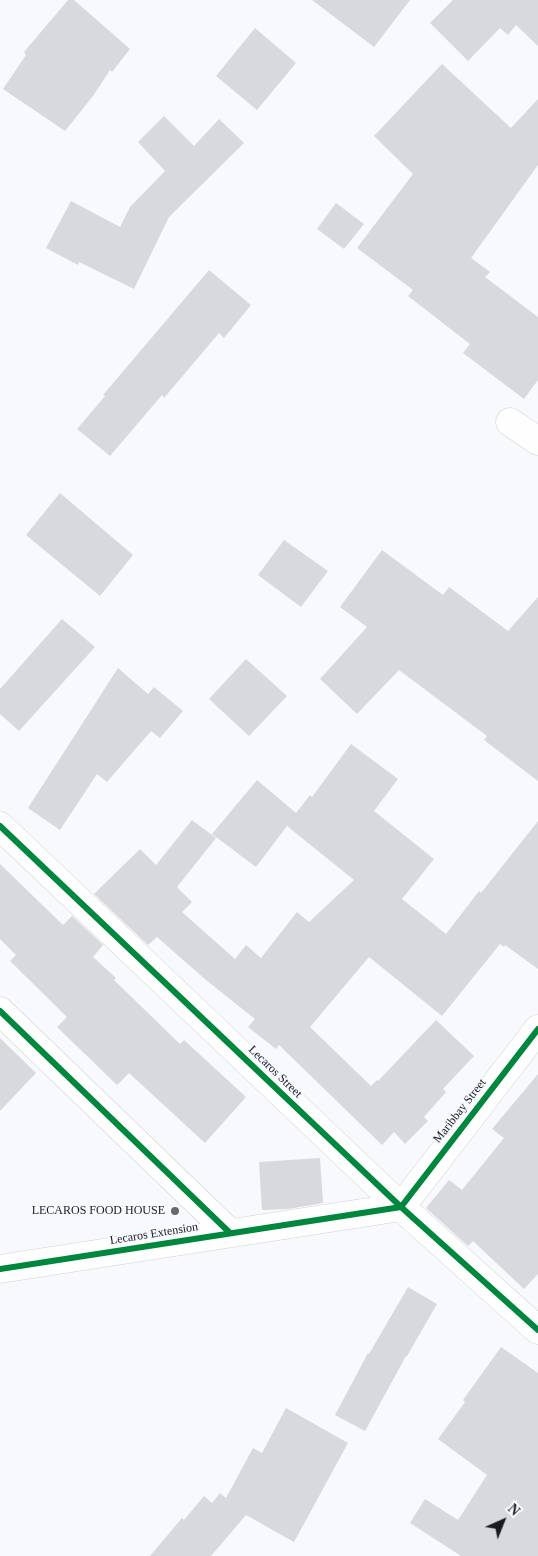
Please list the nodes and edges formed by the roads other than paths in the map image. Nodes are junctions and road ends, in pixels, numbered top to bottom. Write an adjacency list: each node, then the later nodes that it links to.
1 (510, 422): 2 (street)
2 (538, 441)
3 (0, 826): 6 (street, Lecaros Street)
4 (0, 1011): 7 (street)
5 (538, 1029): 6 (street, Maribbay Street)
6 (401, 1207): 7 (street, Lecaros Extension); 9 (street, Lecaros Street)
7 (230, 1234): 8 (street, Lecaros Extension)
8 (0, 1269)
9 (538, 1330)

